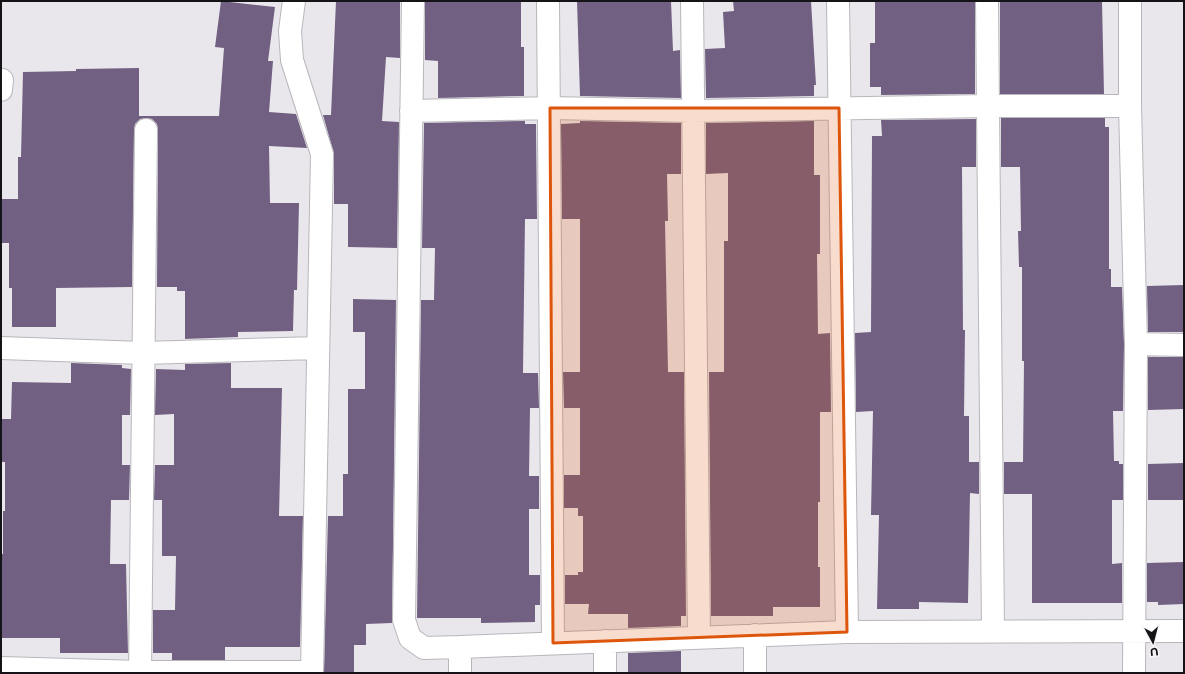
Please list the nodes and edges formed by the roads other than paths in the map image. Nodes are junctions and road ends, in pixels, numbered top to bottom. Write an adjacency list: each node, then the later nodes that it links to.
1 (294, 1): 18 (street)
2 (413, 1): 13 (street)
3 (548, 1): 10 (street)
4 (692, 1): 12 (street)
5 (838, 1): 11 (street)
6 (987, 1): 8 (street)
7 (1130, 1): 9 (street)
8 (988, 106): 9 (street); 11 (street); 23 (street)
9 (1130, 106): 15 (street)
10 (550, 108): 12 (street); 13 (street); 27 (street)
11 (839, 108): 12 (street); 22 (street)
12 (694, 110): 25 (street)
13 (411, 111): 28 (street)
14 (146, 130): 19 (street)
15 (1136, 344): 16 (street); 20 (street)
16 (1184, 345)
17 (1, 348): 19 (street)
18 (318, 348): 19 (street); 30 (street)
19 (143, 353): 31 (street)
20 (1135, 631): 21 (street); 23 (street); 35 (street)
21 (1184, 631)
22 (847, 632): 23 (street); 24 (street)
23 (993, 632)
24 (755, 636): 25 (street); 34 (street)
25 (698, 638): 26 (street)
26 (605, 641): 27 (street); 33 (street)
27 (553, 643): 28 (street)
28 (460, 647): 32 (street)
29 (1, 668): 31 (street)
30 (312, 672): 31 (street)
31 (140, 673)
32 (460, 673)
33 (605, 673)
34 (754, 673)
35 (1134, 673)

